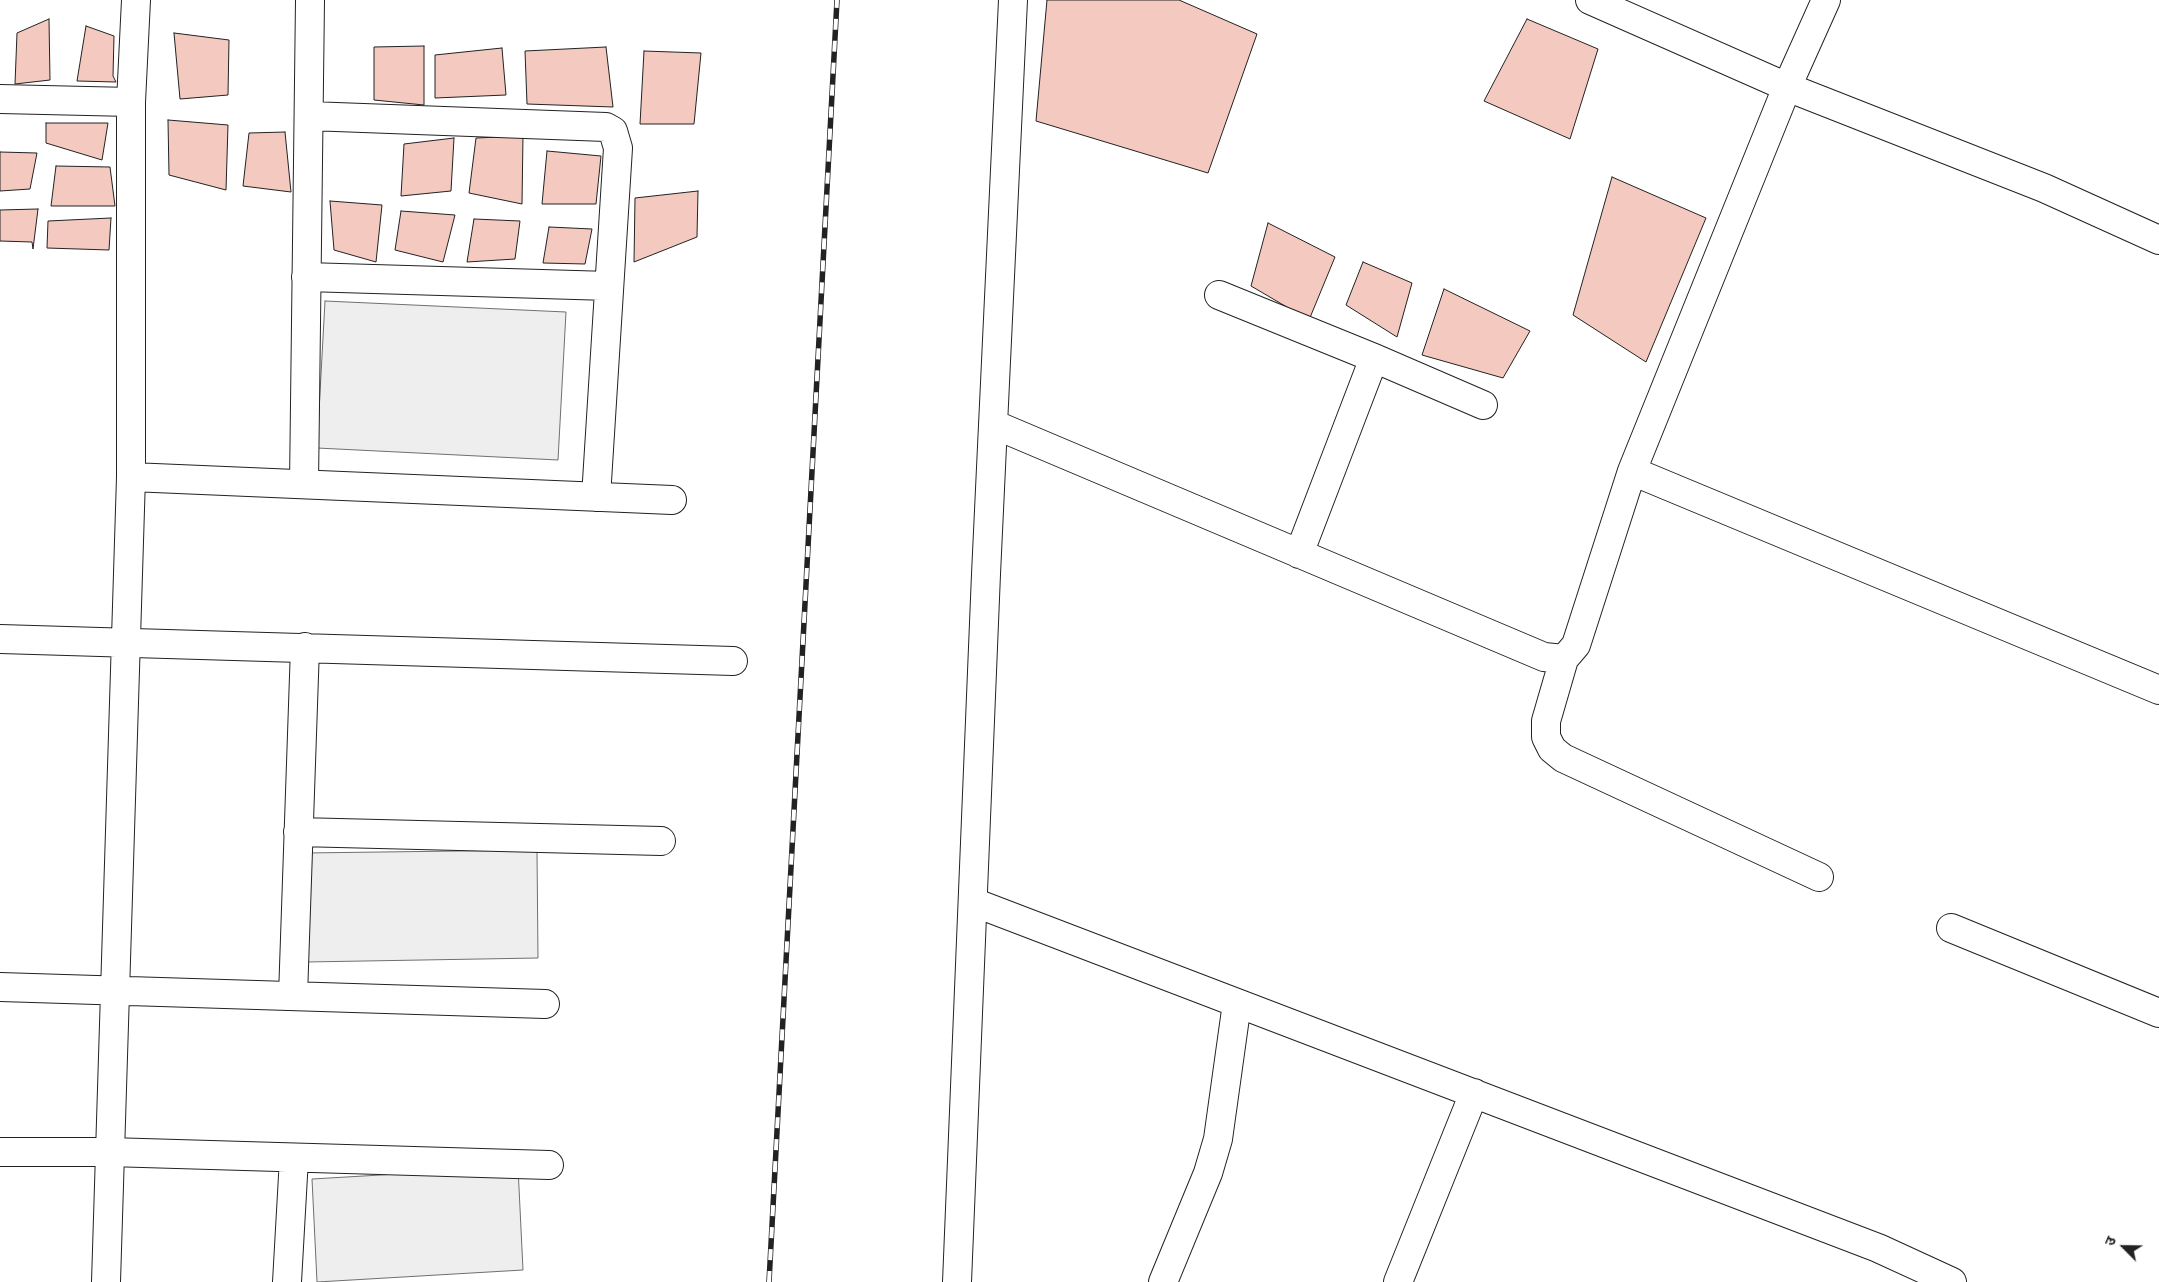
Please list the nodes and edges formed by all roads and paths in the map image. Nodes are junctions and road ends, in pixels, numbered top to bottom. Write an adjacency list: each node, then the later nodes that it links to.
1 (136, 0): 8 (street)
2 (310, 0): 9 (street)
3 (1013, 0): 16 (street)
4 (1590, 0): 6 (street)
5 (1826, 0): 6 (street)
6 (1787, 87): 10 (street); 17 (street)
7 (0, 99): 8 (street)
8 (131, 102): 18 (street)
9 (309, 116): 11 (street); 12 (street)
10 (2159, 240)
11 (306, 277): 12 (street); 19 (street)
12 (609, 286): 20 (street)
13 (1219, 295): 14 (street)
14 (1374, 358): 15 (street); 22 (street)
15 (1482, 405)
16 (993, 424): 22 (street); 32 (street)
17 (1632, 470): 26 (street); 28 (street)
18 (131, 477): 19 (street); 24 (street)
19 (304, 484): 20 (street)
20 (596, 497): 21 (street)
21 (672, 500)
22 (1299, 554): 26 (street)
23 (0, 638): 24 (street)
24 (124, 642): 25 (street); 35 (street)
25 (305, 648): 27 (street); 29 (street)
26 (1564, 659): 31 (street)
27 (732, 661)
28 (2159, 690)
29 (298, 832): 30 (street); 36 (street)
30 (661, 841)
31 (1819, 876)
32 (972, 902): 37 (street); 47 (street)
33 (1951, 928): 39 (street)
34 (0, 987): 35 (street)
35 (114, 991): 36 (street); 42 (street)
36 (292, 996): 38 (street)
37 (1237, 1003): 40 (street); 48 (street)
38 (545, 1004)
39 (2159, 1013)
40 (1474, 1093): 49 (street); 50 (street)
41 (0, 1152): 42 (street)
42 (109, 1152): 43 (street); 45 (street)
43 (294, 1158): 44 (street); 46 (street)
44 (549, 1165)
45 (106, 1282)
46 (288, 1282)
47 (957, 1282)
48 (1163, 1282)
49 (1398, 1282)
50 (1952, 1282)

